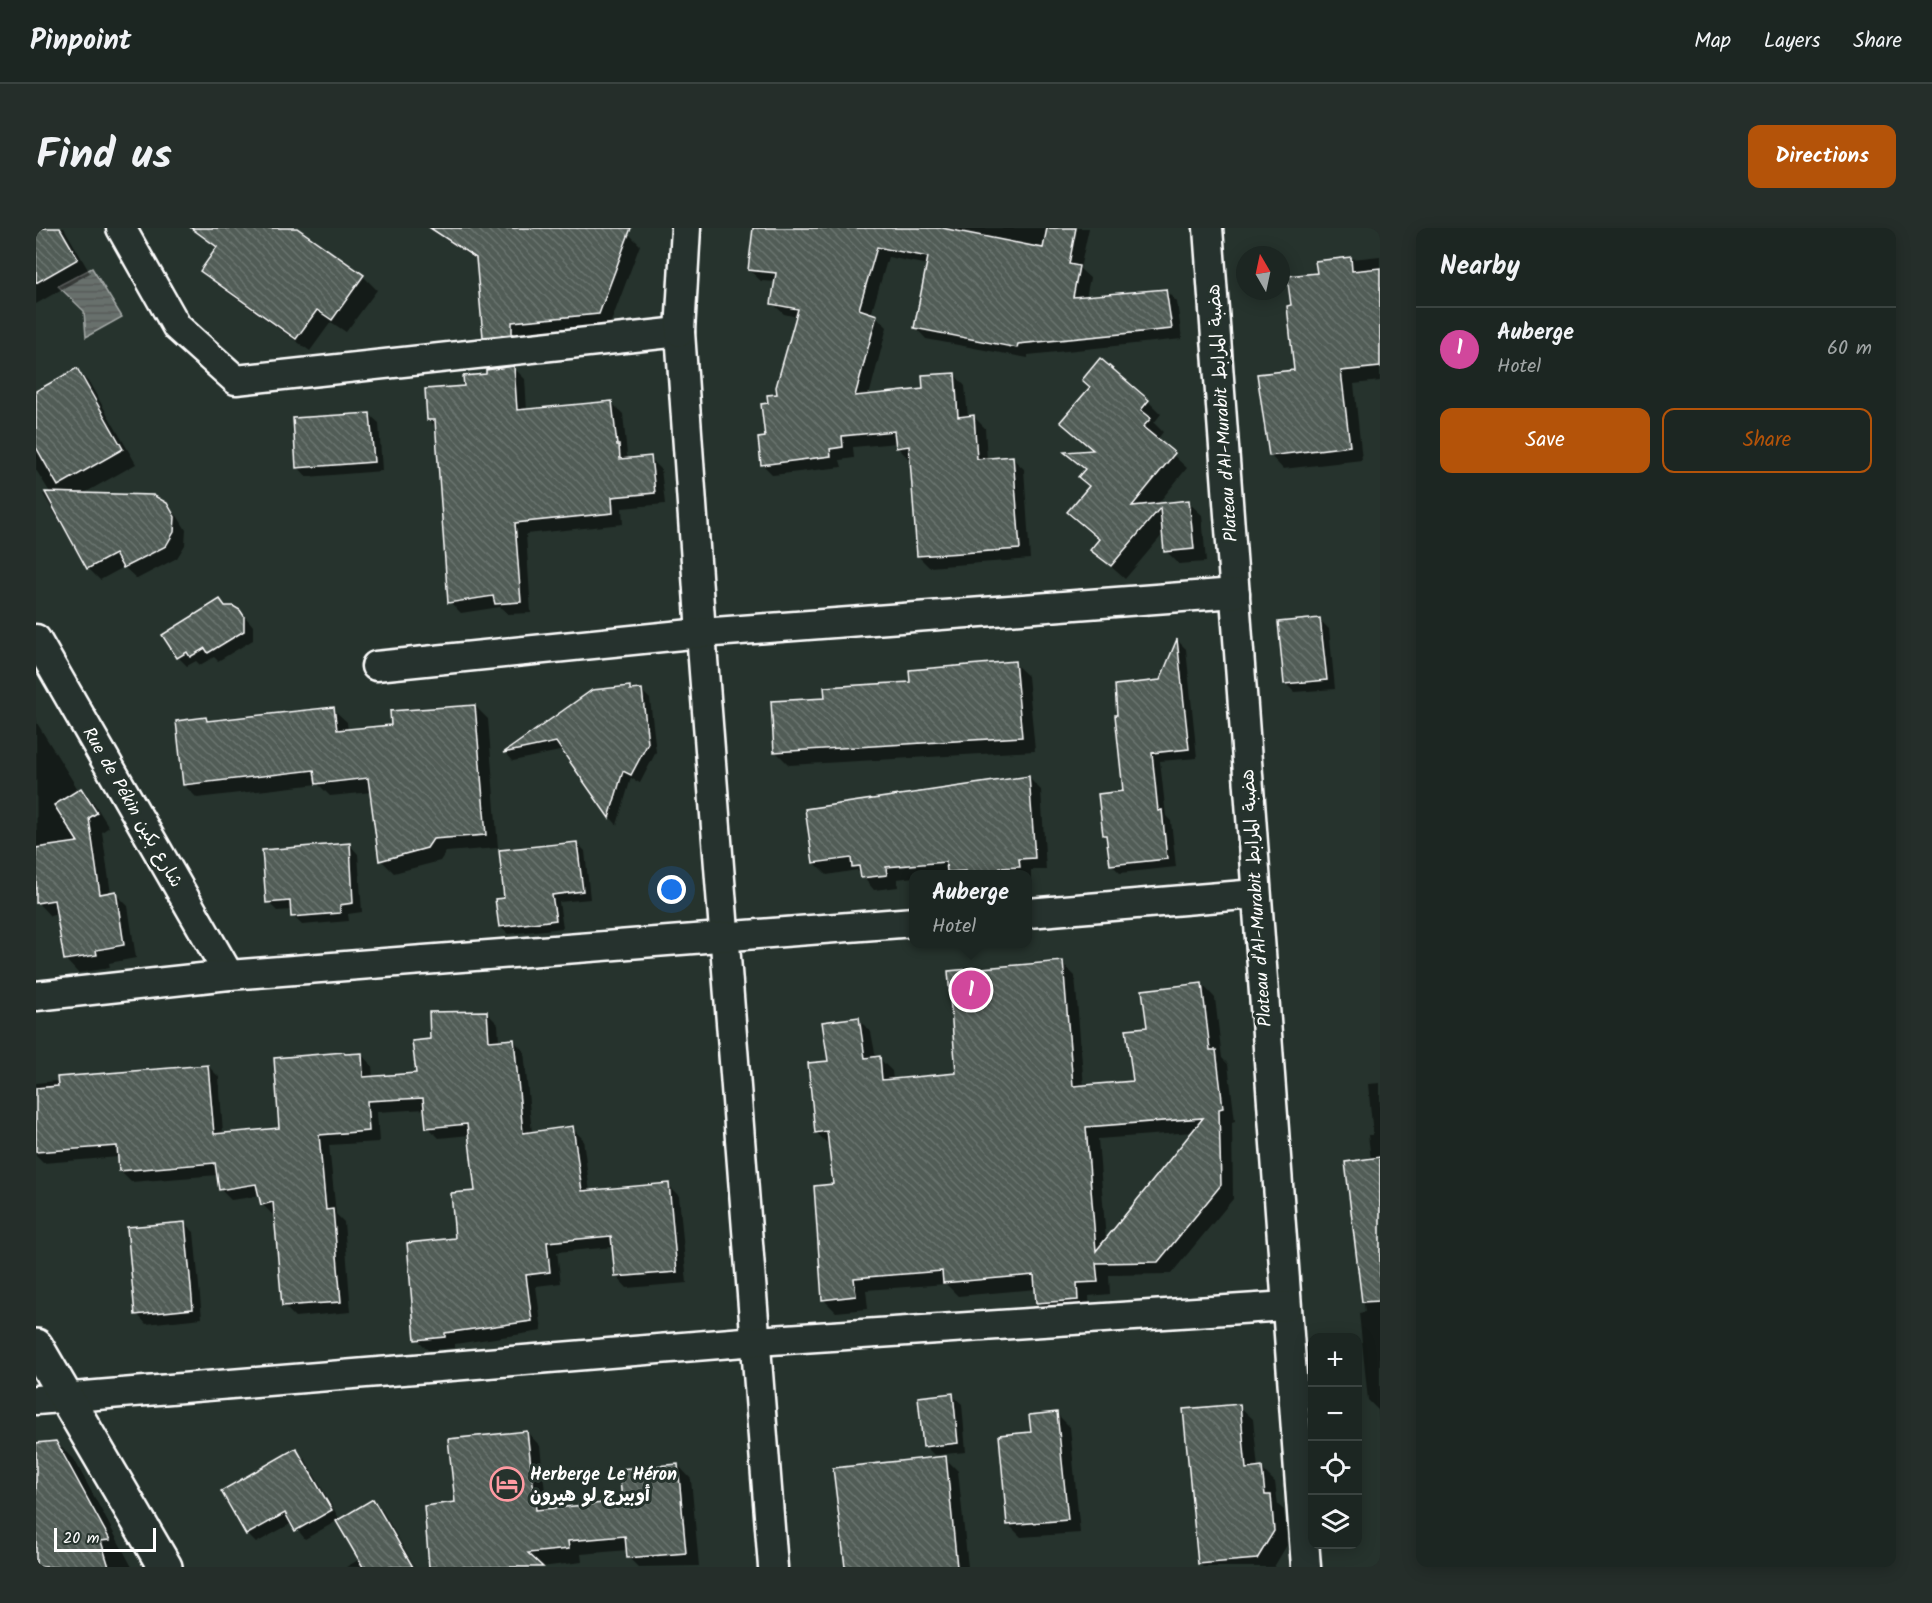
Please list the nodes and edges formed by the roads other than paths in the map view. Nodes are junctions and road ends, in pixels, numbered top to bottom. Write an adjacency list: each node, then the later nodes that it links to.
1 (121, 228): 4 (street)
2 (686, 228): 4 (street)
3 (1208, 228): 5 (street, Plateau d'Al-Murabit هضبة المرابط)
4 (680, 332): 6 (street)
5 (1235, 593): 6 (street); 9 (street, Plateau d'Al-Murabit هضبة المرابط)
6 (701, 633): 8 (street); 12 (street)
7 (36, 639): 13 (street, Rue de Pékin شارع بكين)
8 (376, 666)
9 (1256, 894): 10 (street); 15 (street, Plateau d'Al-Murabit هضبة المرابط)
10 (1032, 913)
11 (909, 922): 12 (street)
12 (724, 937): 13 (street); 16 (street)
13 (229, 975): 14 (street)
14 (36, 996)
15 (1286, 1306): 16 (street); 21 (street, Plateau d'Al-Murabit هضبة المرابط)
16 (756, 1341): 18 (street); 20 (street)
17 (36, 1346): 18 (street)
18 (52, 1399): 19 (street)
19 (165, 1567)
20 (773, 1567)
21 (1306, 1567)

